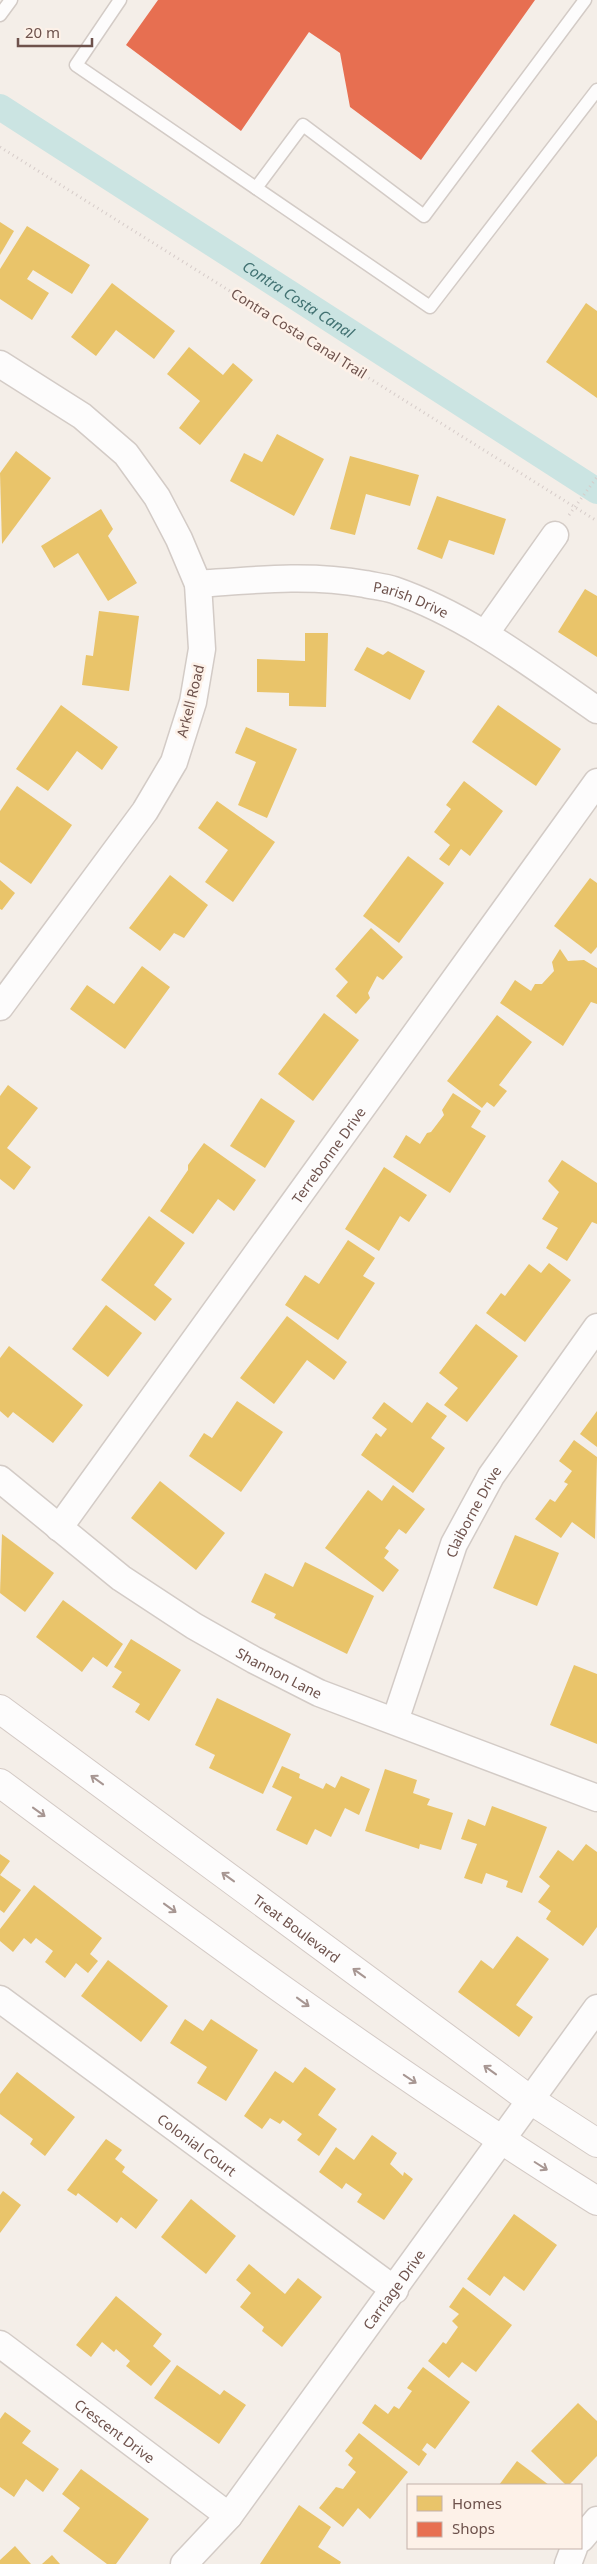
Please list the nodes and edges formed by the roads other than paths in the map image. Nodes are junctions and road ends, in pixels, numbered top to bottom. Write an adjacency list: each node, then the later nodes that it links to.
1 (11, 0): 4 (lane)
2 (120, 0): 6 (lane)
3 (585, 0): 6 (lane)
4 (0, 15)
5 (597, 90): 6 (lane)
6 (256, 188)
7 (4, 373): 9 (street, Arkell Road)
8 (555, 535): 10 (street)
9 (198, 584): 10 (street, Parish Drive); 13 (street, Arkell Road)
10 (485, 634): 11 (street, Parish Drive)
11 (597, 710)
12 (597, 782): 16 (street, Terrebonne Drive)
13 (0, 1007)
14 (597, 1327): 18 (street, Claiborne Drive)
15 (0, 1479): 16 (street, Shannon Lane)
16 (59, 1528): 18 (street, Shannon Lane)
17 (0, 1709): 23 (main road, Treat Boulevard, one-way to 17)
18 (395, 1721): 20 (street, Shannon Lane)
19 (0, 1783): 24 (main road, one-way to 24)
20 (597, 1798)
21 (0, 2000): 27 (street, Colonial Court)
22 (597, 2008): 23 (street, Carriage Drive)
23 (529, 2099): 24 (street, Carriage Drive); 25 (main road, Treat Boulevard)
24 (500, 2140): 26 (main road, one-way to 26); 27 (street, Carriage Drive)
25 (597, 2143)
26 (597, 2201)
27 (395, 2290): 29 (street, Carriage Drive)
28 (0, 2344): 29 (street, Crescent Drive)
29 (230, 2516): 33 (street, Carriage Drive)
30 (597, 2520): 31 (street)
31 (582, 2538)
32 (574, 2549): 34 (street)
33 (184, 2564)
34 (568, 2564)

